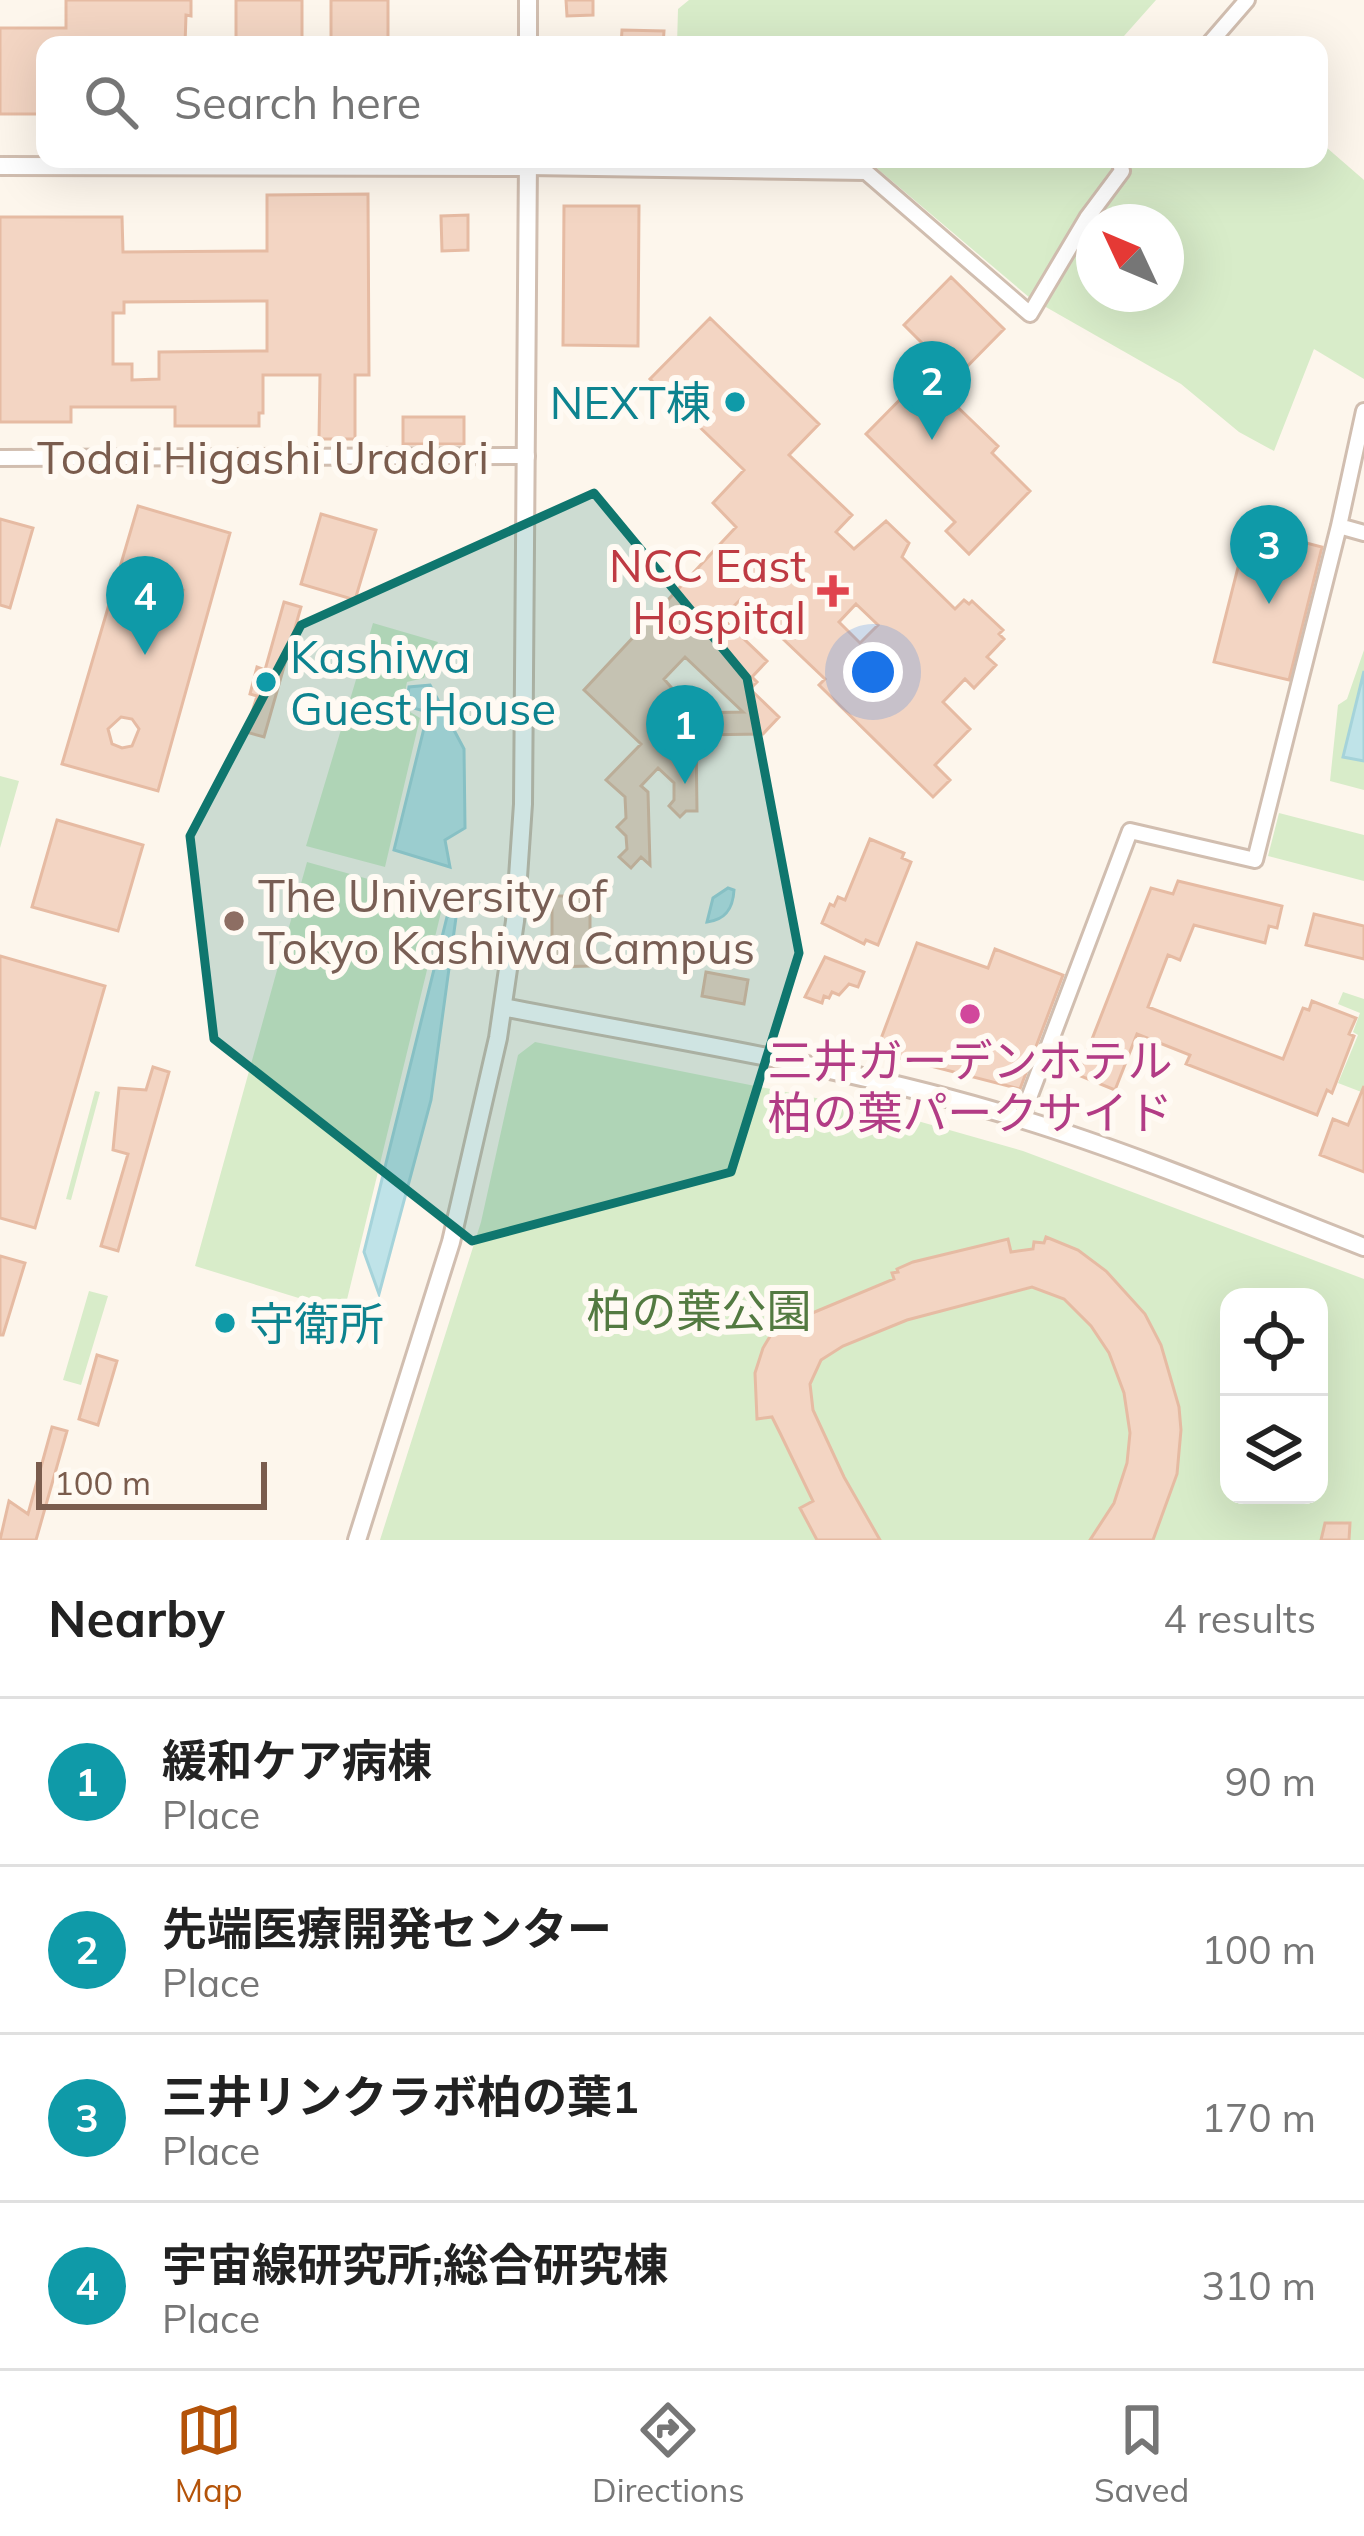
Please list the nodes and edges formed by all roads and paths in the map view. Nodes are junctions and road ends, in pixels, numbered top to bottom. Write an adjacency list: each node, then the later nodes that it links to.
1 (528, 0): 3 (street)
2 (1247, 0): 4 (street)
3 (528, 36)
4 (1216, 36)
5 (0, 166): 6 (street)
6 (36, 166)
7 (528, 168): 11 (street)
8 (716, 168): 9 (street)
9 (1121, 168)
10 (1364, 411): 13 (street)
11 (527, 456): 12 (street, Todai Higashi Uradori); 15 (street)
12 (0, 458)
13 (1340, 526): 14 (street); 16 (street)
14 (1364, 533)
15 (503, 1007): 16 (street); 18 (street)
16 (1021, 1119): 17 (street)
17 (1364, 1247)
18 (357, 1540)

